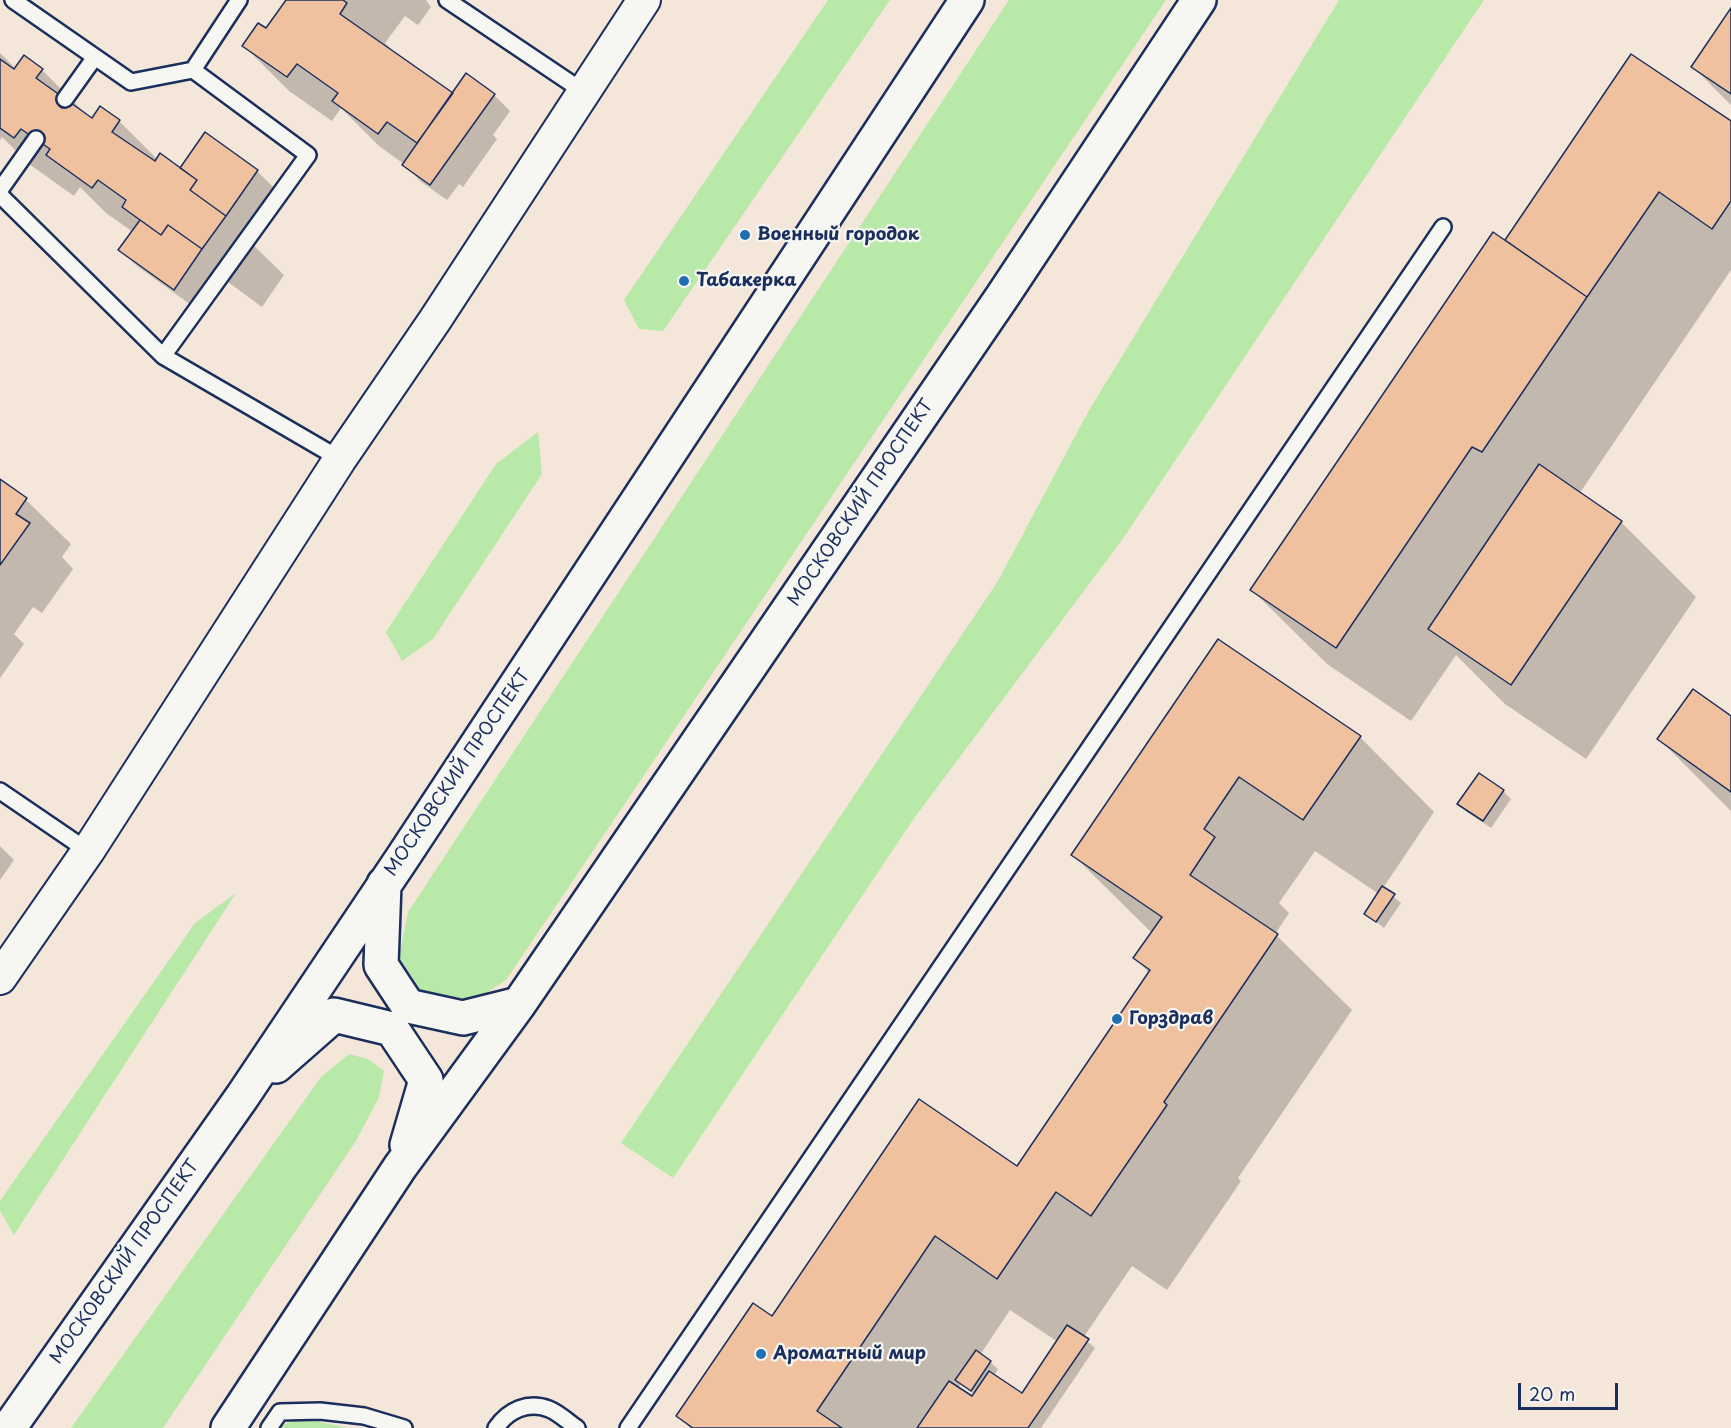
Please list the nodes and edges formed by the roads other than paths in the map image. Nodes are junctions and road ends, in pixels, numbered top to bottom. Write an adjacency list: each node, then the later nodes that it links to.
1 (13, 0): 7 (lane)
2 (239, 0): 8 (lane)
3 (447, 0): 9 (lane)
4 (644, 0): 9 (street)
5 (967, 0): 19 (main road, МОСКОВСКИЙ ПРОСПЕКТ)
6 (1199, 0): 21 (main road, МОСКОВСКИЙ ПРОСПЕКТ)
7 (95, 57): 8 (lane); 10 (lane)
8 (193, 70): 15 (lane)
9 (584, 92): 16 (street)
10 (65, 99)
11 (36, 140): 12 (lane)
12 (0, 190)
13 (0, 195): 15 (lane)
14 (1443, 226): 30 (lane)
15 (163, 356): 16 (lane)
16 (340, 459): 18 (street)
17 (0, 790): 18 (lane)
18 (88, 851): 20 (street)
19 (384, 884): 21 (main road, МОСКОВСКИЙ ПРОСПЕКТ); 22 (main road, МОСКОВСКИЙ ПРОСПЕКТ)
20 (0, 978)
21 (519, 1004): 23 (main road, МОСКОВСКИЙ ПРОСПЕКТ)
22 (242, 1097): 23 (main road, МОСКОВСКИЙ ПРОСПЕКТ); 24 (main road, МОСКОВСКИЙ ПРОСПЕКТ)
23 (400, 1167): 25 (main road, МОСКОВСКИЙ ПРОСПЕКТ)
24 (9, 1428)
25 (228, 1428)
26 (268, 1428): 27 (lane)
27 (404, 1428)
28 (496, 1428): 29 (lane)
29 (577, 1428)
30 (628, 1428)

